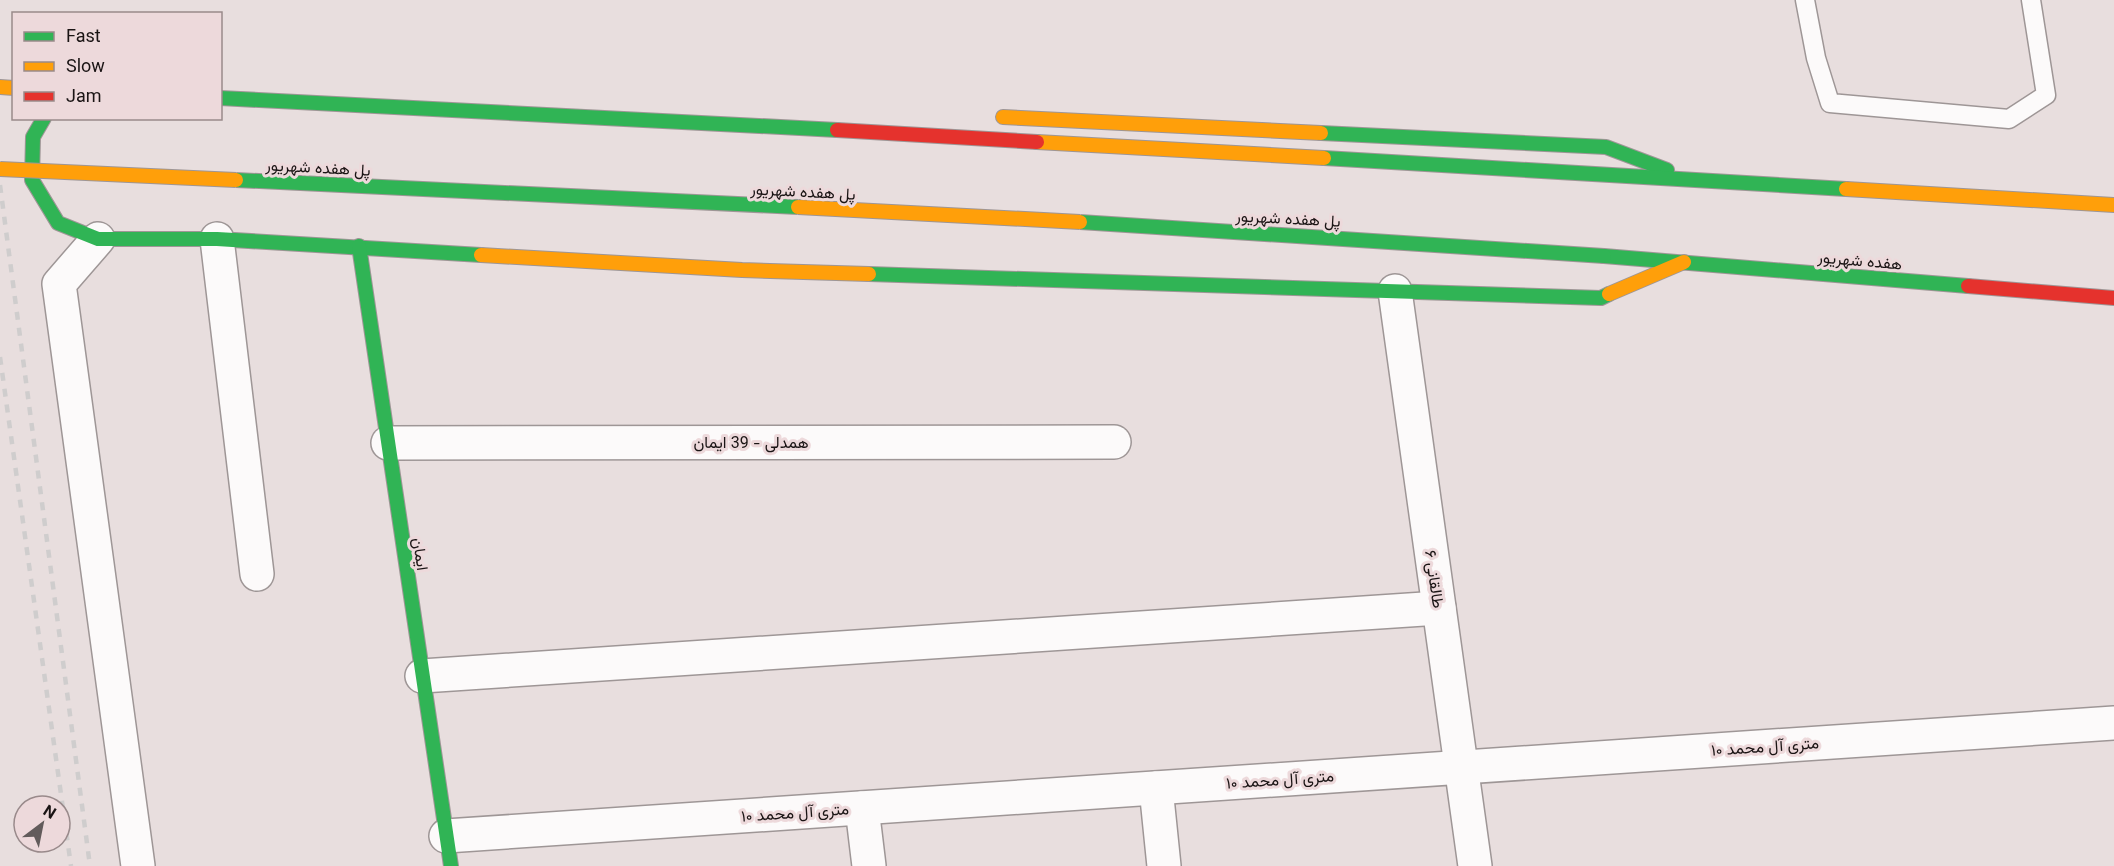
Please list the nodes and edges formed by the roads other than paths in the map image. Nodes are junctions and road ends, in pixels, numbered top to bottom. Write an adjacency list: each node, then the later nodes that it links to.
1 (1806, 0): 2 (lane)
2 (2031, 0)
3 (222, 98): 7 (main road)
4 (985, 116): 7 (main road)
5 (43, 120): 9 (main road)
6 (0, 168): 12 (main road, پل هفده شهریور, bridge)
7 (1694, 181): 8 (main road)
8 (2112, 203)
9 (98, 239): 10 (main road); 26 (street)
10 (217, 239): 11 (main road); 18 (street)
11 (359, 246): 14 (main road); 17 (main road, ایمان)
12 (1604, 256): 13 (main road, هفده شهریور)
13 (1684, 262): 14 (main road); 15 (main road, هفده شهریور)
14 (1395, 291): 19 (street, طالقانی ۶)
15 (2114, 298)
16 (1114, 442): 17 (street, همدلی - 39 ایمان)
17 (388, 443): 20 (main road, ایمان)
18 (257, 574)
19 (1439, 608): 20 (street); 22 (street, طالقانی ۶)
20 (422, 676): 25 (main road, ایمان)
21 (2114, 723): 22 (street, ۱۰ متری آل محمد)
22 (1461, 767): 23 (street, ۱۰ متری آل محمد); 29 (street, طالقانی ۶)
23 (1156, 788): 24 (street, ۱۰ متری آل محمد); 28 (street)
24 (862, 808): 25 (street, ۱۰ متری آل محمد); 27 (street)
25 (448, 851)
26 (138, 866)
27 (869, 866)
28 (1164, 866)
29 (1474, 866)

